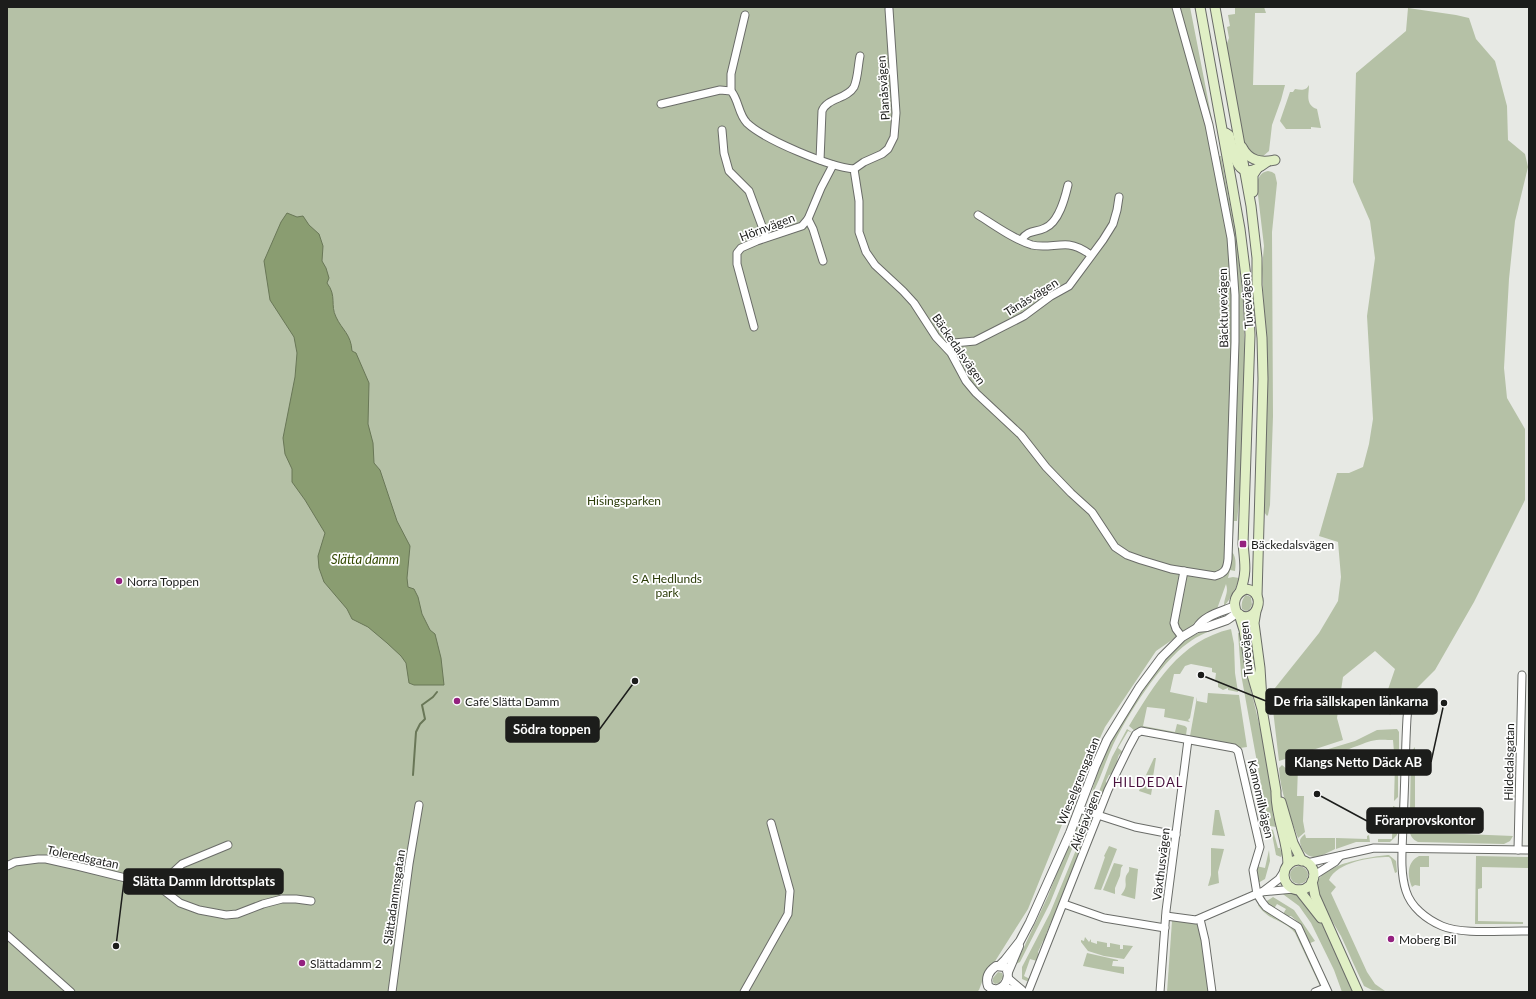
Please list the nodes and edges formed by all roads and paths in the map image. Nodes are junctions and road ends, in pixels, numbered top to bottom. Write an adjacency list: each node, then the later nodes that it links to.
1 (1176, 7): 28 (street, Bäcktuvevägen)
2 (1200, 7): 9 (main road, Tuvevägen)
3 (1214, 7): 11 (main road, Tuvevägen)
4 (889, 9): 14 (street, Planåsvägen)
5 (746, 15): 7 (street)
6 (860, 56): 12 (street)
7 (730, 91): 8 (street); 12 (street)
8 (661, 104)
9 (1222, 129): 16 (main road); 29 (main road, Tuvevägen)
10 (722, 130): 21 (street)
11 (1240, 142): 15 (main road); 16 (main road, Tuvevägen)
12 (820, 160): 13 (street)
13 (833, 165): 14 (street); 20 (street, Hörnvägen)
14 (854, 168): 27 (street, Bäckedalsvägen)
15 (1257, 169): 16 (main road); 24 (main road)
16 (1245, 170): 24 (main road, Tuvevägen)
17 (1068, 185): 22 (street)
18 (1119, 197): 23 (street, Tånåsvägen)
19 (978, 215): 22 (street)
20 (808, 220): 21 (street, Hörnvägen); 25 (street, Hörnvägen)
21 (766, 238): 26 (street, Hörnvägen)
22 (1021, 240): 23 (street)
23 (1091, 255): 27 (street, Tånåsvägen)
24 (1257, 258): 30 (main road, Tuvevägen)
25 (823, 261)
26 (754, 327)
27 (946, 347): 28 (street, Bäckedalsvägen)
28 (1184, 571): 33 (street)
29 (1240, 592): 30 (main road); 31 (main road, Tuvevägen)
30 (1257, 596): 32 (main road, Tuvevägen)
31 (1237, 611): 32 (main road, Tuvevägen); 33 (street, Wieselgrensgatan); 36 (main road, Tuvevägen)
32 (1256, 611): 36 (main road, Tuvevägen)
33 (1182, 637): 41 (street, Wieselgrensgatan)
34 (1522, 675): 47 (street, Hildedalsgatan)
35 (1409, 700): 46 (street)
36 (1262, 709): 39 (main road, Tuvevägen)
37 (1188, 740): 38 (street, Aklejavägen); 42 (street, Aklejavägen); 44 (street, Växthusvägen)
38 (1238, 750): 56 (street, Kamomillvägen)
39 (1276, 791): 50 (main road, Tuvevägen); 52 (main road, Tuvevägen)
40 (419, 805): 72 (street, Slättadammsgatan)
41 (1079, 809): 42 (street); 65 (street, Wieselgrensgatan)
42 (1098, 816): 44 (street); 58 (street, Aklejavägen)
43 (771, 823): 73 (street)
44 (1176, 835): 59 (street, Växthusvägen)
45 (228, 846): 54 (street)
46 (1402, 849): 47 (street); 49 (street); 63 (street)
47 (1518, 850): 48 (street)
48 (1529, 850)
49 (1340, 856): 50 (street); 53 (street)
50 (1304, 862): 52 (main road); 53 (main road, Tuvevägen)
51 (7, 866): 54 (street, Toleredsgatan)
52 (1286, 868): 55 (main road, Tuvevägen); 56 (street)
53 (1313, 879): 55 (main road); 62 (main road, Tuvevägen)
54 (158, 886): 57 (street, Toleredsgatan)
55 (1296, 889): 56 (street); 62 (main road, Tuvevägen)
56 (1259, 893): 60 (street); 70 (street, Kamomillvägen)
57 (311, 901)
58 (1064, 904): 61 (street); 76 (street, Aklejavägen)
59 (1166, 916): 60 (street); 61 (street, Växthusvägen)
60 (1200, 918): 78 (street)
61 (1165, 928): 77 (street, Växthusvägen)
62 (1330, 930): 80 (main road, Tuvevägen)
63 (1529, 931)
64 (7, 935): 71 (street)
65 (1020, 941): 66 (street, Wieselgrensgatan); 67 (street, Wieselgrensgatan)
66 (999, 966): 67 (street); 68 (street, Wieselgrensgatan)
67 (1008, 975): 69 (street, Wieselgrensgatan); 75 (street)
68 (987, 984): 69 (street); 74 (street, Wieselgrensgatan)
69 (998, 990): 75 (street)
70 (1327, 990): 79 (street)
71 (71, 992)
72 (392, 992)
73 (744, 992)
74 (983, 992)
75 (1024, 992)
76 (1028, 992)
77 (1160, 992)
78 (1212, 992)
79 (1315, 992)
80 (1358, 992)

